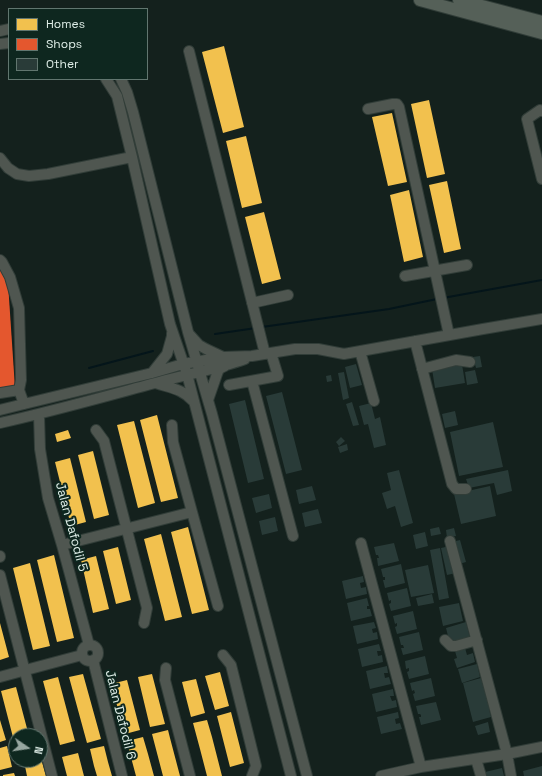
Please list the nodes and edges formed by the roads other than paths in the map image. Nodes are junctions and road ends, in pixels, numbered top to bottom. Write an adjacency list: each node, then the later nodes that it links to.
1 (420, 0): 4 (main road)
2 (460, 0): 3 (main road)
3 (542, 22)
4 (542, 33)
5 (189, 52): 18 (street)
6 (107, 80): 10 (street)
7 (122, 80): 21 (street)
8 (368, 109): 15 (street)
9 (542, 111): 12 (street)
10 (132, 157): 11 (street); 20 (street)
11 (0, 158)
12 (542, 179)
13 (0, 260): 37 (street)
14 (467, 265): 15 (street)
15 (434, 271): 16 (street); 22 (street)
16 (405, 276)
17 (288, 296): 18 (street)
18 (252, 303): 25 (street)
19 (542, 319): 22 (street)
20 (170, 324): 29 (street); 32 (street)
21 (188, 332): 26 (street); 27 (street)
22 (449, 335): 23 (street)
23 (415, 341): 24 (street); 30 (street)
24 (360, 351): 25 (street); 41 (street)
25 (268, 353): 27 (street); 34 (street)
26 (196, 361): 27 (street); 29 (street); 31 (street)
27 (224, 361): 31 (street); 39 (street)
28 (470, 362): 30 (street)
29 (183, 364): 32 (street); 33 (street)
30 (422, 368): 48 (street)
31 (200, 371): 33 (street); 39 (street)
32 (152, 373): 42 (street)
33 (187, 374): 35 (street); 40 (street)
34 (252, 381): 36 (street); 51 (street)
35 (155, 383): 40 (street); 44 (street)
36 (228, 385)
37 (19, 390): 38 (street); 42 (street)
38 (0, 393)
39 (208, 400): 76 (street)
40 (193, 401): 75 (street)
41 (374, 402)
42 (24, 404): 43 (street)
43 (0, 410)
44 (38, 415): 45 (street); 54 (street, Jalan Dafodil 5)
45 (0, 423)
46 (172, 425): 49 (street)
47 (96, 430): 50 (street)
48 (466, 489)
49 (192, 512): 50 (street); 56 (street)
50 (126, 528): 54 (street); 57 (street)
51 (293, 536)
52 (450, 541): 59 (street)
53 (361, 543): 70 (street)
54 (62, 545): 60 (street, Jalan Dafodil 5)
55 (0, 575): 65 (street)
56 (218, 606)
57 (144, 622)
58 (445, 640): 59 (street)
59 (477, 640): 68 (street)
60 (89, 644): 61 (street); 63 (street)
61 (82, 655): 63 (street); 65 (street)
62 (223, 655): 74 (street)
63 (94, 660): 72 (street, Jalan Dafodil 6)
64 (166, 668): 73 (street)
65 (25, 670): 66 (street); 71 (street)
66 (0, 677)
67 (542, 747): 68 (street)
68 (507, 754): 69 (street); 79 (street)
69 (476, 759): 70 (street); 78 (street)
70 (421, 767): 77 (street)
71 (52, 776)
72 (122, 776)
73 (190, 776)
74 (252, 776)
75 (291, 776)
76 (307, 776)
77 (381, 776)
78 (481, 776)
79 (511, 776)

